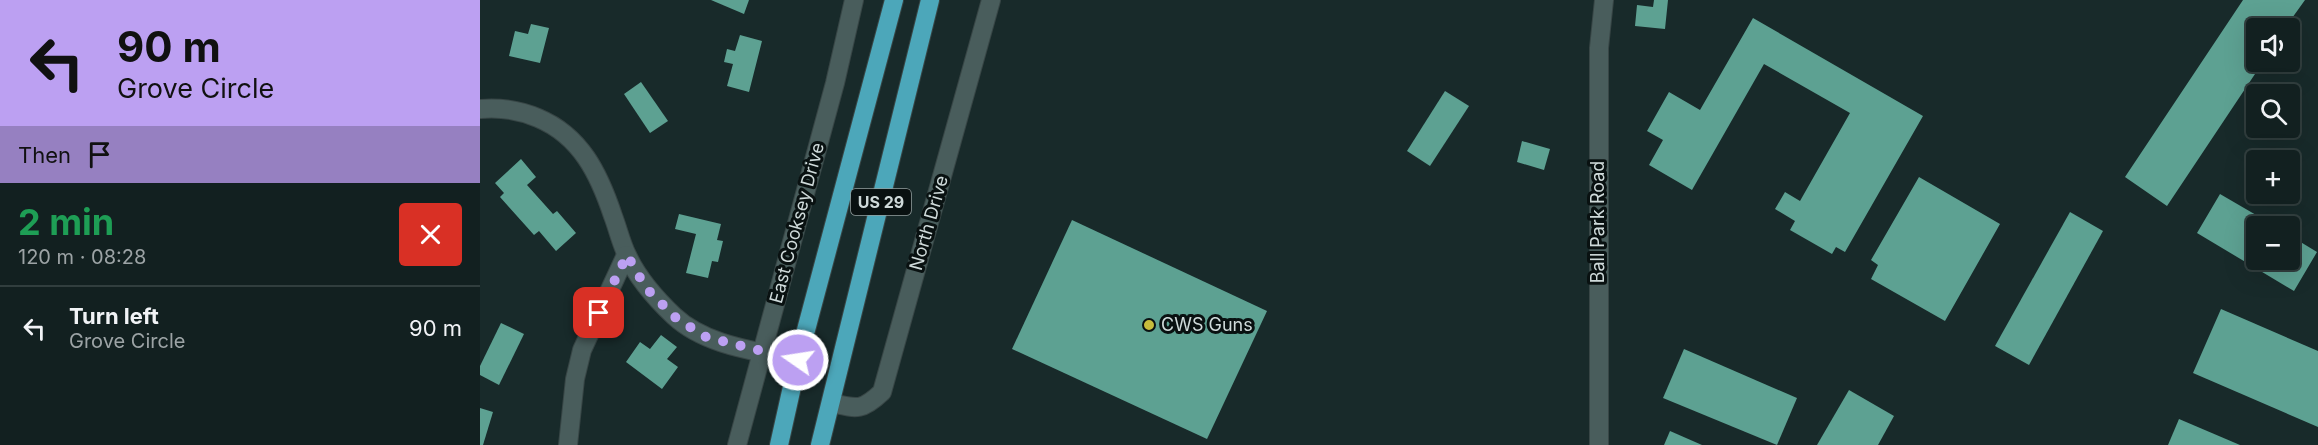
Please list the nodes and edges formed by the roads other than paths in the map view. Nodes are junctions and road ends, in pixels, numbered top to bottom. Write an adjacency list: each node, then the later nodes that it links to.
1 (854, 0): 8 (street, East Cooksey Drive)
2 (894, 0): 9 (highway, US 29)
3 (930, 0): 10 (highway, US 29)
4 (991, 0): 10 (street, North Drive)
5 (1604, 0): 15 (street, Ball Park Road)
6 (480, 109): 7 (street)
7 (627, 255): 8 (street); 11 (street)
8 (761, 352): 9 (street); 12 (street, East Cooksey Drive)
9 (798, 360): 13 (highway, US 29)
10 (832, 403): 14 (highway, US 29)
11 (568, 445)
12 (737, 445)
13 (779, 445)
14 (820, 445)
15 (1599, 445)

